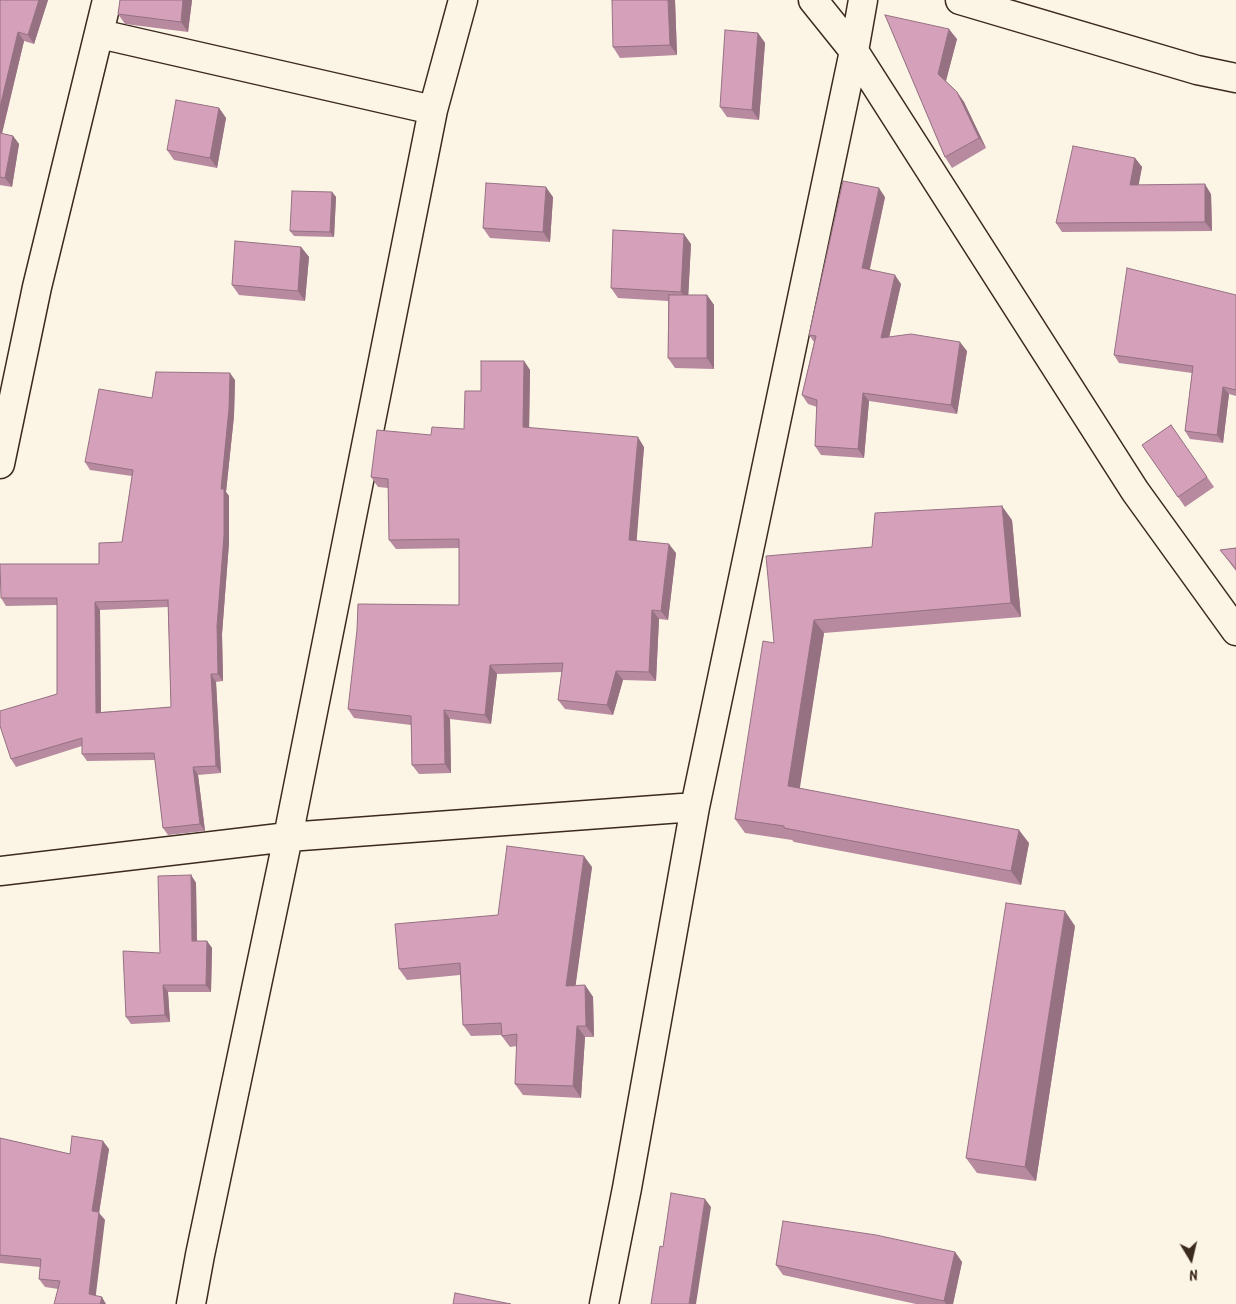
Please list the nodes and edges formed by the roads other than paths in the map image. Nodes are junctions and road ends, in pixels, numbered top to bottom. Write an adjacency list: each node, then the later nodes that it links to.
1 (107, 0): 6 (street)
2 (463, 0): 9 (street)
3 (813, 0): 7 (street)
4 (863, 0): 7 (street)
5 (960, 0): 8 (street)
6 (100, 34): 9 (street); 10 (street)
7 (854, 51): 11 (street); 12 (street)
8 (1236, 78)
9 (433, 110): 13 (street)
10 (0, 464)
11 (1236, 631)
12 (696, 807): 13 (street); 16 (street)
13 (288, 837): 14 (street); 15 (street)
14 (0, 871)
15 (191, 1304)
16 (604, 1304)

